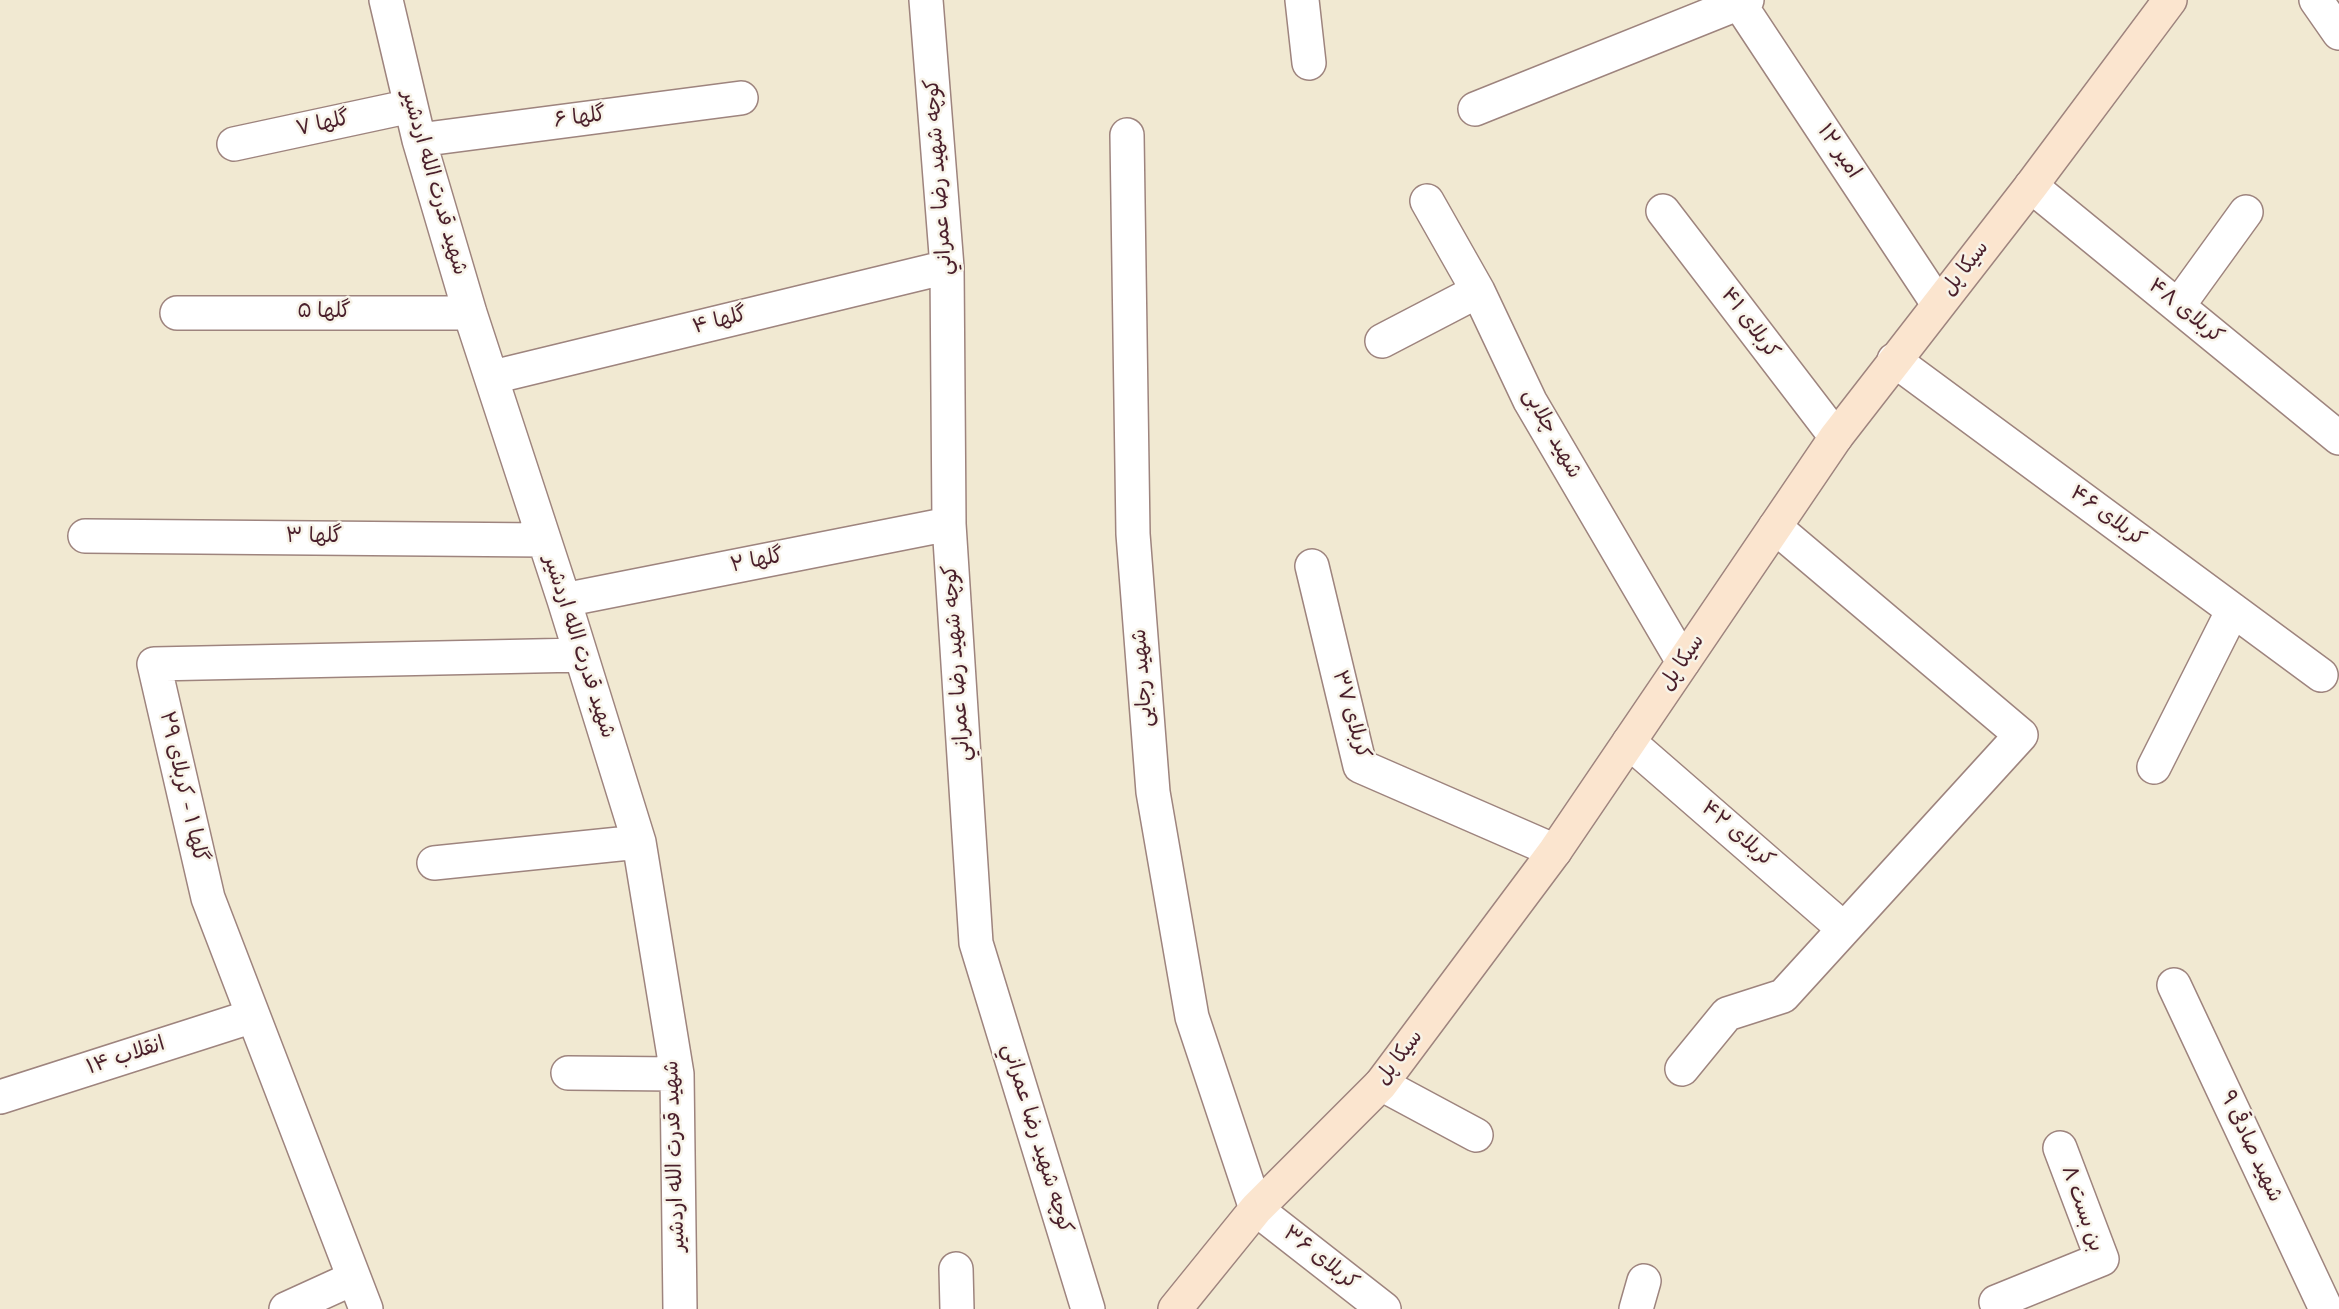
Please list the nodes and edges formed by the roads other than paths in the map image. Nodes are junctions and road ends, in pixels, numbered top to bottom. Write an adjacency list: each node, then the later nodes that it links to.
1 (386, 0): 10 (street, شهید قدرت الله اردشیر)
2 (926, 0): 19 (street, كوچه شهيد رضا عمراني)
3 (1302, 0): 8 (street)
4 (2170, 0): 15 (street, سیکا پل)
5 (2316, 0): 7 (street)
6 (1741, 2): 11 (street); 21 (street, امير ۱۲)
7 (2339, 33)
8 (1309, 63)
9 (741, 98): 13 (street, گلها ۶)
10 (411, 106): 13 (street, شهید قدرت الله اردشیر); 14 (street, گلها ۷)
11 (1475, 109)
12 (1127, 135): 55 (street, شهید رجایی)
13 (419, 140): 24 (street, شهید قدرت الله اردشیر)
14 (234, 144)
15 (2031, 186): 21 (street, سیکا پل); 22 (street, کربلای ۴۸)
16 (1427, 201): 20 (street, شهید چلابی)
17 (1663, 211): 28 (street, کربلای ۴۱)
18 (2247, 212): 22 (street)
19 (947, 267): 27 (street, گلها ۴); 30 (street, كوچه شهيد رضا عمراني)
20 (1478, 291): 25 (street); 38 (street, شهید چلابی)
21 (1938, 304): 26 (street, سیکا پل)
22 (2178, 306): 29 (street, کربلای ۴۸)
23 (177, 313): 24 (street, گلها ۵)
24 (470, 313): 27 (street, شهید قدرت الله اردشیر)
25 (1382, 340)
26 (1894, 360): 28 (street, سیکا پل); 36 (street, کربلای ۴۶)
27 (493, 377): 33 (street, شهید قدرت الله اردشیر)
28 (1836, 437): 31 (street, سیکا پل)
29 (2339, 438)
30 (950, 524): 35 (street, گلها ۲); 63 (street, كوچه شهيد رضا عمراني)
31 (1775, 527): 38 (street, سیکا پل); 45 (street)
32 (85, 536): 33 (street, گلها ۳)
33 (543, 540): 35 (street, شهید قدرت الله اردشیر)
34 (1312, 566): 43 (street, کربلای ۳۷)
35 (564, 600): 37 (street, شهید قدرت الله اردشیر)
36 (2233, 610): 39 (street, کربلای ۴۶); 41 (street)
37 (581, 655): 42 (street, شهید قدرت الله اردشیر); 47 (street, گلها ۱ - کربلای ۲۹)
38 (1683, 662): 40 (street, سیکا پل)
39 (2321, 675)
40 (1629, 742): 43 (street, سیکا پل); 45 (street, کربلای ۴۲)
41 (2154, 767)
42 (639, 842): 44 (street); 50 (street, شهید قدرت الله اردشیر)
43 (1555, 851): 51 (street, سیکا پل)
44 (434, 863)
45 (1844, 928): 48 (street)
46 (2174, 985): 66 (street, شهید صادقی ۹)
47 (253, 1016): 52 (street, انقلاب ۱۴); 57 (street, گلها ۱ - کربلای ۲۹)
48 (1682, 1069)
49 (568, 1073): 50 (street)
50 (677, 1074): 61 (street, شهید قدرت الله اردشیر)
51 (1381, 1084): 53 (street); 55 (street, سیکا پل)
52 (0, 1097)
53 (1476, 1135)
54 (2060, 1148): 58 (street, بن بست ۸)
55 (1256, 1209): 64 (street, سیکا پل); 65 (street, کربلای ۳۶)
56 (956, 1269): 62 (street)
57 (354, 1278): 59 (street); 60 (street, گلها ۱ - کربلای ۲۹)
58 (1990, 1307)
59 (286, 1309)
60 (366, 1309)
61 (680, 1309)
62 (957, 1309)
63 (1088, 1309)
64 (1175, 1309)
65 (1384, 1309)
66 (2326, 1309)

